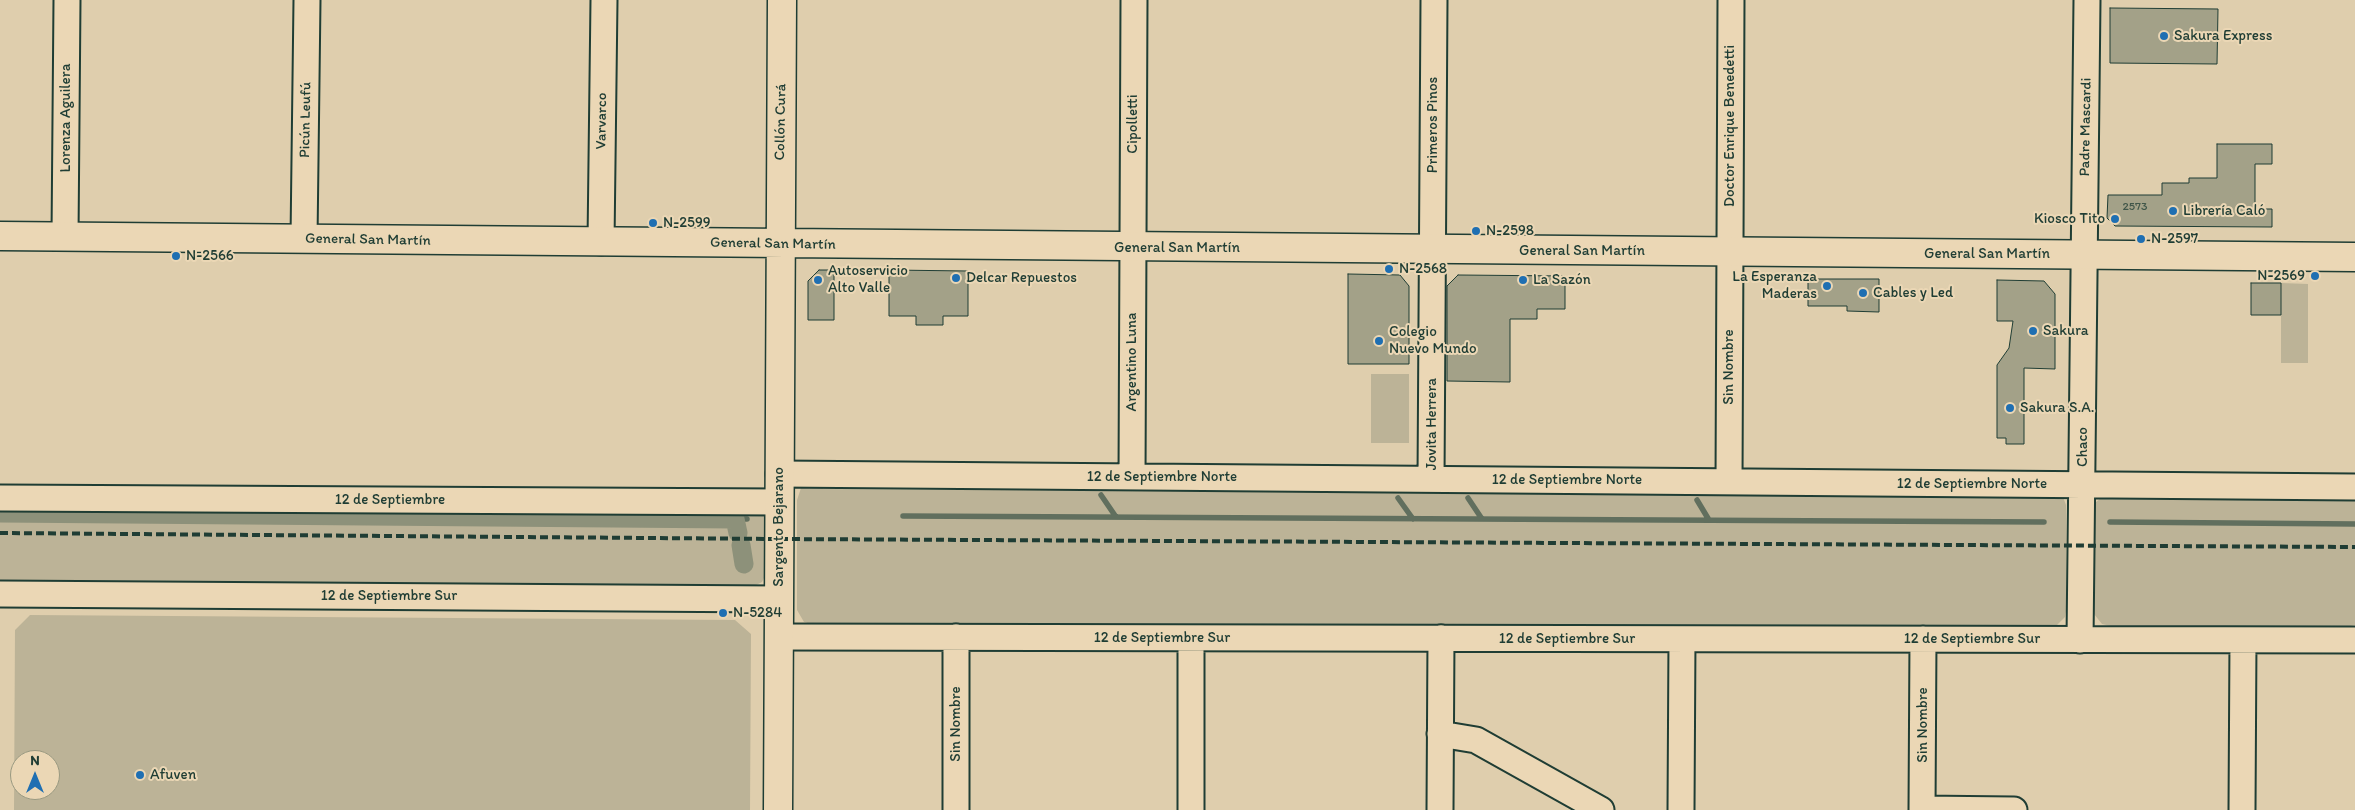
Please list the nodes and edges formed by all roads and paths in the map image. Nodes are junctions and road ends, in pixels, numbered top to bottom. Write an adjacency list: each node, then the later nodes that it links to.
1 (67, 0): 10 (street, Lorenza Aguilera)
2 (307, 0): 11 (street, Picún Leufú)
3 (604, 0): 12 (street, Varvarco)
4 (782, 0): 13 (main road, Collón Curá)
5 (1134, 0): 14 (street, Cipolletti)
6 (1434, 0): 15 (street, Primeros Pinos)
7 (1731, 0): 16 (street, Doctor Enrique Benedetti)
8 (2087, 0): 17 (street, Padre Mascardi)
9 (0, 236): 10 (main road, General San Martín)
10 (65, 237): 11 (main road, General San Martín)
11 (304, 239): 12 (main road, General San Martín)
12 (601, 242): 13 (main road, General San Martín)
13 (780, 244): 14 (main road, General San Martín); 19 (main road, Sargento Bejarano)
14 (1132, 247): 15 (main road, General San Martín); 20 (street, Argentino Luna)
15 (1433, 250): 16 (main road, General San Martín); 21 (street, Jovita Herrera)
16 (1730, 252): 17 (main road, General San Martín); 22 (street, Sin Nombre)
17 (2085, 255): 18 (main road, General San Martín); 23 (street, Chaco)
18 (2355, 257)
19 (779, 474): 20 (street, 12 de Septiembre Norte); 26 (main road, Sargento Bejarano)
20 (1132, 477): 21 (street, 12 de Septiembre Norte)
21 (1431, 479): 22 (street, 12 de Septiembre Norte)
22 (1728, 482): 23 (street, 12 de Septiembre Norte)
23 (2083, 485): 24 (street, 12 de Septiembre Norte); 35 (street, Chaco)
24 (2355, 487)
25 (0, 498): 26 (street, 12 de Septiembre)
26 (779, 502): 28 (main road, Sargento Bejarano)
27 (0, 594): 28 (street, 12 de Septiembre Sur)
28 (779, 599): 29 (main road, Sargento Bejarano)
29 (779, 637): 30 (street, 12 de Septiembre Sur); 39 (main road, Sargento Bejarano)
30 (956, 638): 31 (street, 12 de Septiembre Sur); 40 (street, Sin Nombre)
31 (1191, 638): 32 (street, 12 de Septiembre Sur); 41 (street)
32 (1440, 638): 33 (street, 12 de Septiembre Sur); 38 (street)
33 (1682, 639): 34 (street, 12 de Septiembre Sur); 44 (street)
34 (1923, 639): 35 (street, 12 de Septiembre Sur); 45 (street, Sin Nombre)
35 (2080, 640): 36 (street, 12 de Septiembre Sur)
36 (2243, 640): 37 (street, 12 de Septiembre Sur); 47 (street)
37 (2355, 640)
38 (1440, 734): 42 (street); 43 (street)
39 (778, 810)
40 (956, 810)
41 (1191, 810)
42 (1440, 810)
43 (1601, 810)
44 (1681, 810)
45 (1922, 810): 46 (street)
46 (2014, 810)
47 (2242, 810)

